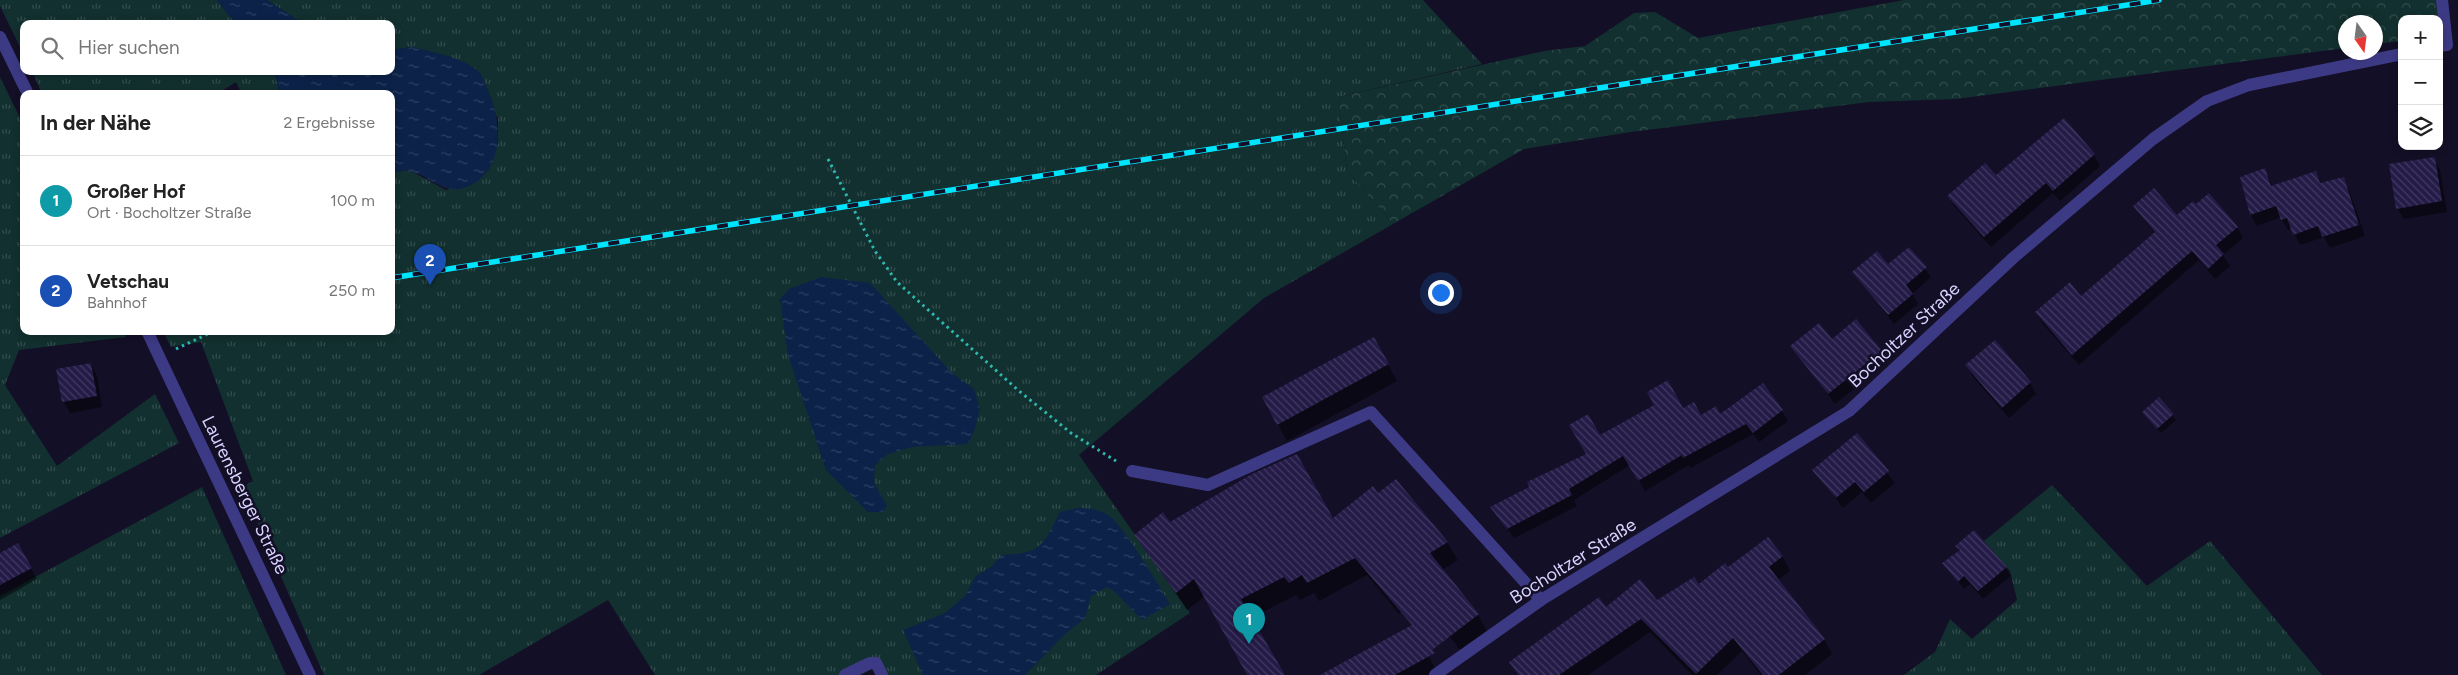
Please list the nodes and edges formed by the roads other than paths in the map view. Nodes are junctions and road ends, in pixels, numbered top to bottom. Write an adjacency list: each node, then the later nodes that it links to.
1 (2442, 0): 3 (street)
2 (0, 37): 5 (street)
3 (2443, 46)
4 (2398, 55): 8 (street, Bocholtzer Straße)
5 (26, 90)
6 (149, 335): 9 (street, Laurensberger Straße)
7 (1132, 471): 8 (street)
8 (1541, 600): 12 (street, Bocholtzer Straße)
9 (310, 675)
10 (845, 675): 11 (street)
11 (882, 675)
12 (1435, 675)

